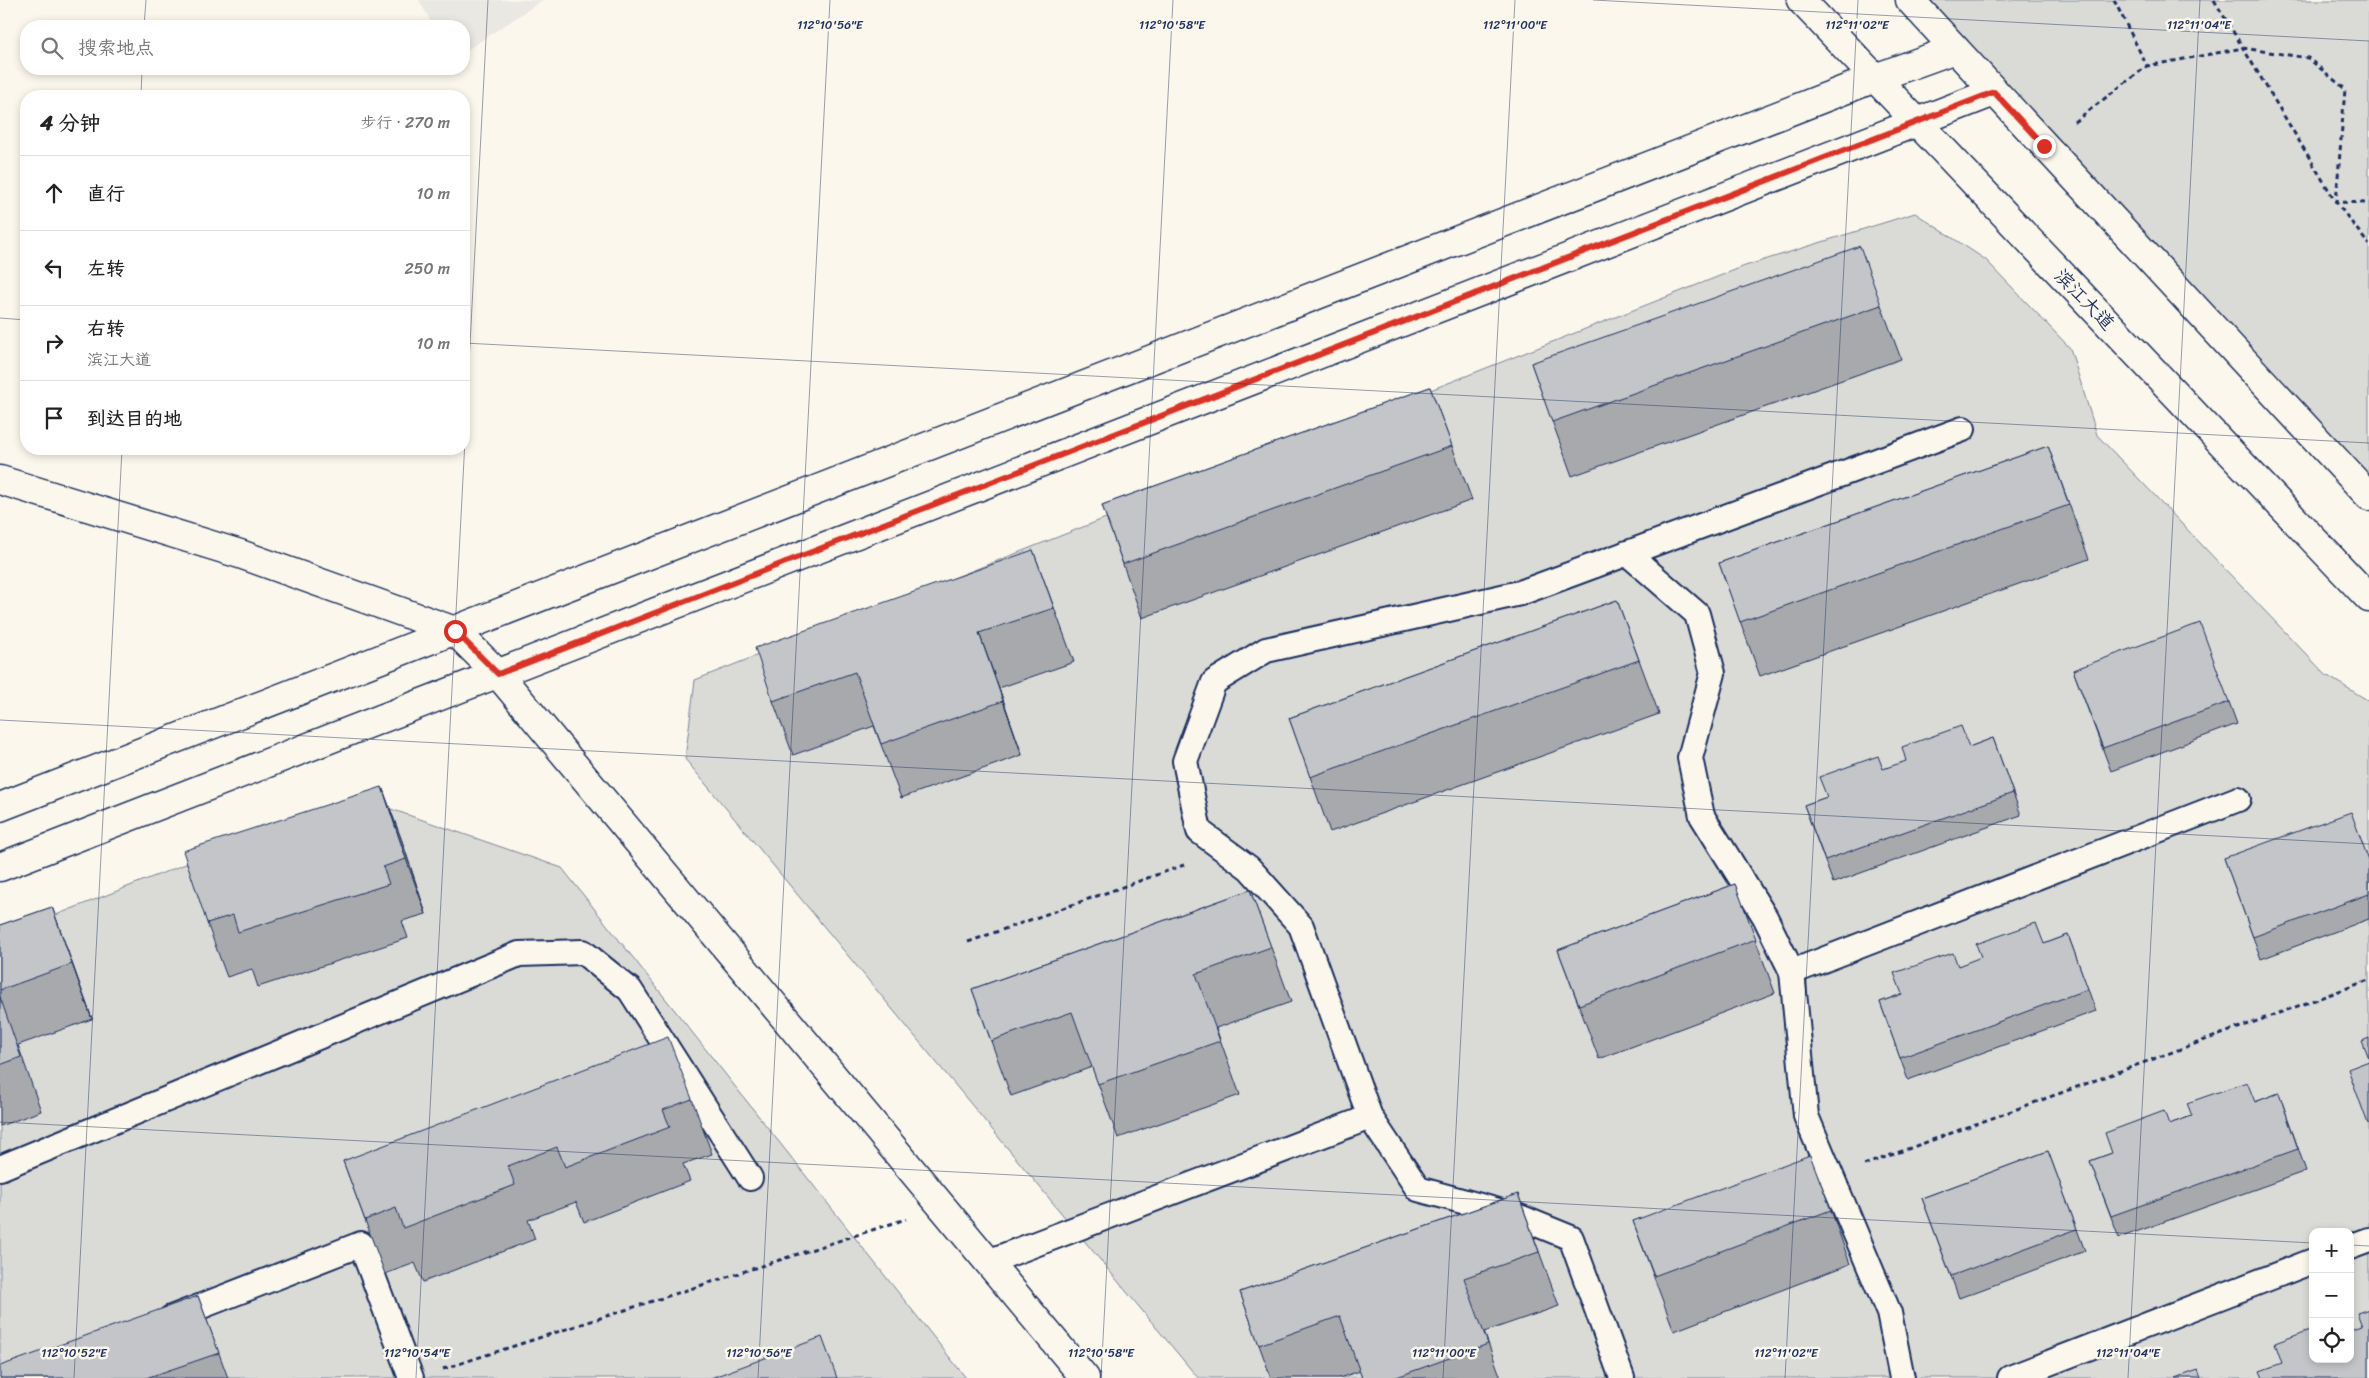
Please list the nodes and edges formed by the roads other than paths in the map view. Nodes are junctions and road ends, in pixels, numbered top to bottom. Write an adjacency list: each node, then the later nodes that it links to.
1 (1801, 0): 4 (street, 滨江大道)
2 (1910, 0): 3 (street)
3 (1956, 49): 4 (street); 5 (street)
4 (1875, 78): 6 (street, 滨江大道); 12 (street)
5 (1994, 92): 6 (street); 9 (street)
6 (1916, 122): 11 (street, 滨江大道); 13 (street)
7 (1963, 429): 10 (lane)
8 (0, 480): 12 (street)
9 (2369, 496)
10 (1627, 553): 17 (lane); 18 (lane)
11 (2369, 598)
12 (455, 631): 13 (street); 15 (street)
13 (498, 674): 16 (street); 23 (street)
14 (2238, 799): 17 (lane)
15 (0, 807)
16 (0, 867)
17 (1792, 972): 29 (lane)
18 (1370, 1117): 23 (lane); 28 (lane)
19 (0, 1168): 20 (lane)
20 (750, 1178)
21 (2369, 1240): 22 (lane)
22 (2354, 1246)
23 (988, 1262): 27 (street)
24 (2309, 1263): 30 (lane)
25 (148, 1327): 26 (lane)
26 (411, 1378)
27 (1085, 1378)
28 (1622, 1378)
29 (1902, 1378)
30 (2010, 1378)

